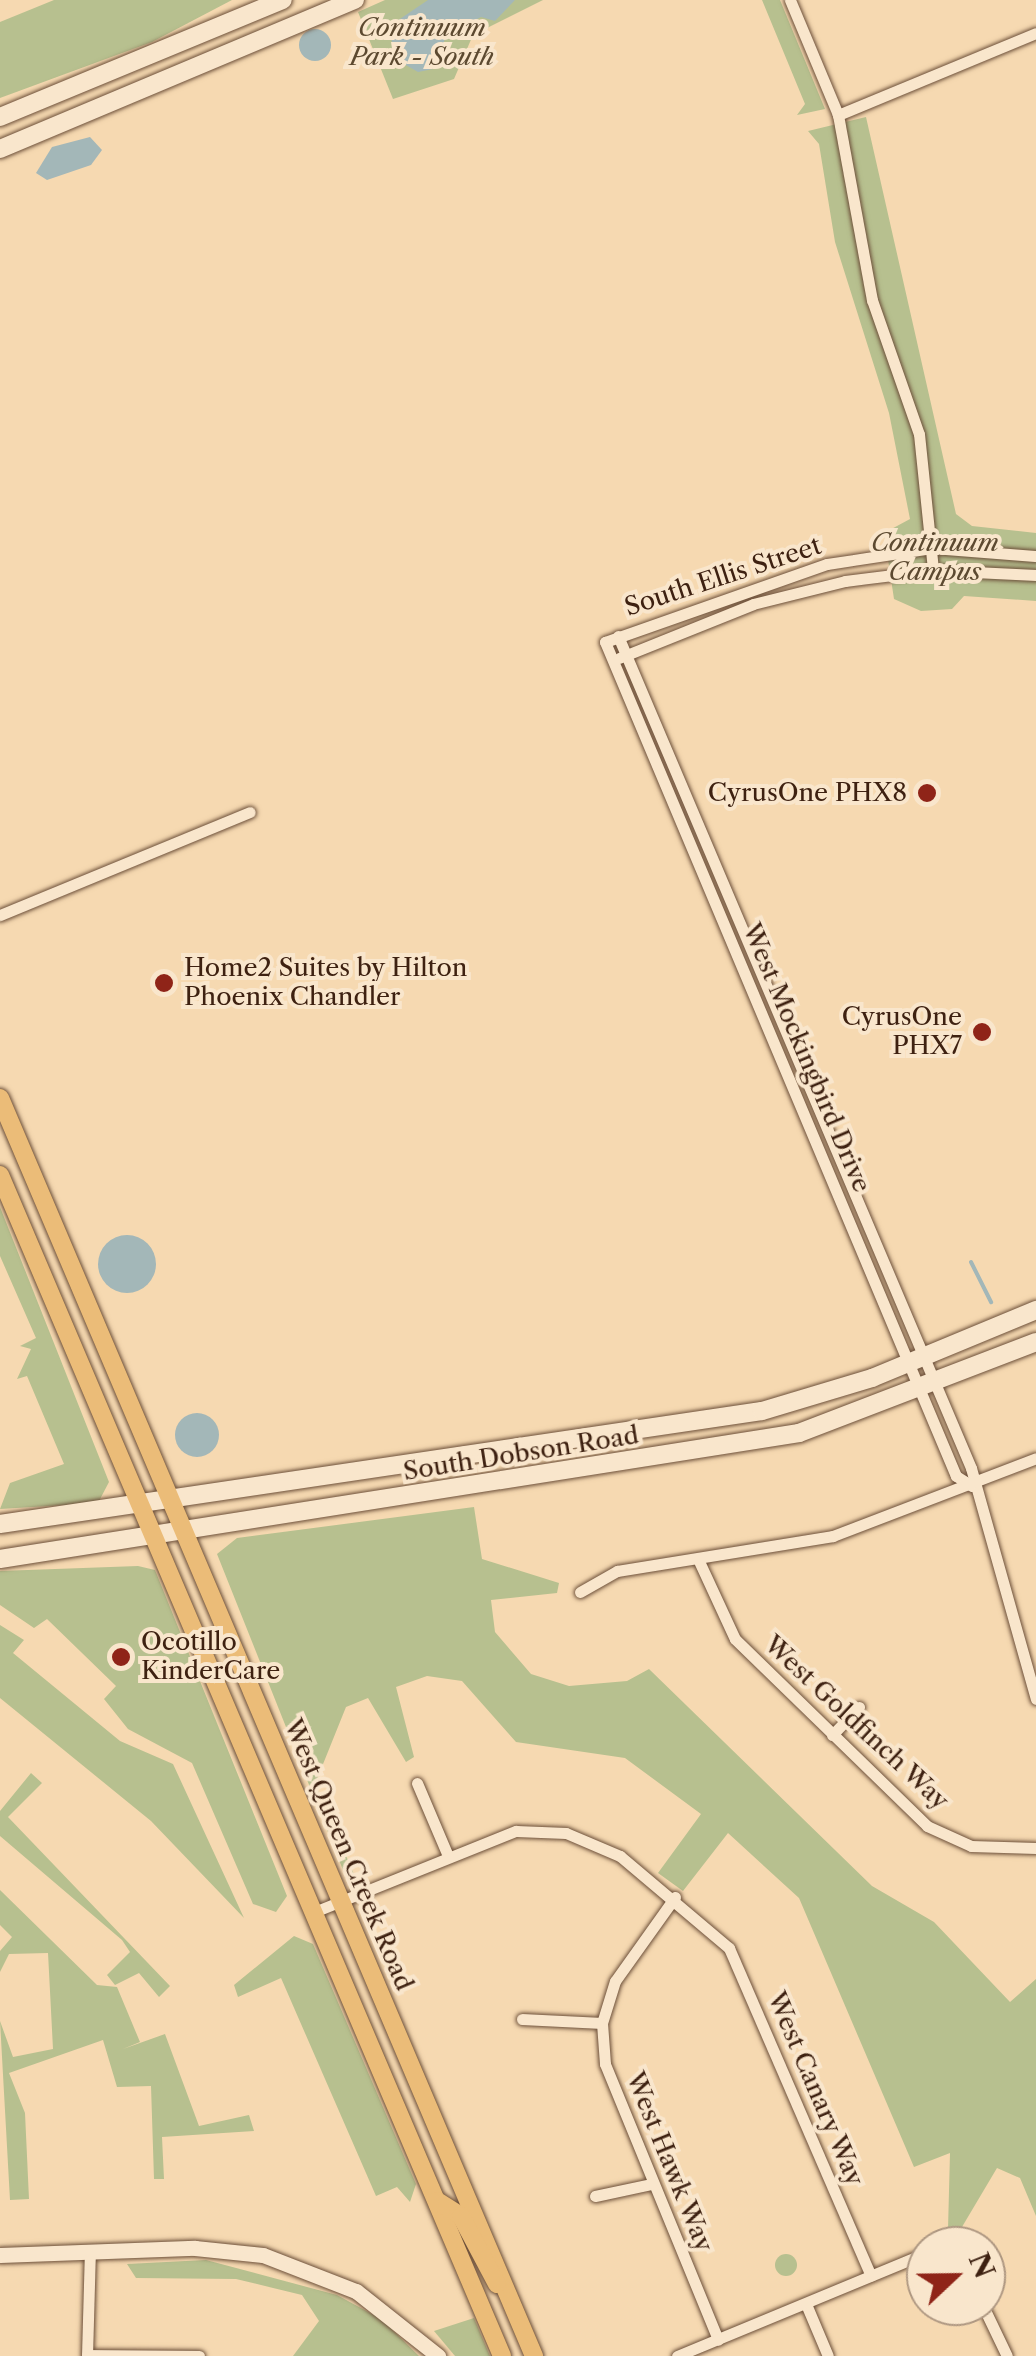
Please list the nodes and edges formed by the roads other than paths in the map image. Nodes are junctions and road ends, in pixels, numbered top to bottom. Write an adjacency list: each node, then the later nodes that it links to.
1 (283, 0): 7 (main road)
2 (355, 0): 4 (main road)
3 (790, 0): 6 (street)
4 (330, 5): 8 (main road)
5 (1036, 33): 6 (street)
6 (838, 115): 9 (street)
7 (0, 117)
8 (0, 149)
9 (932, 548): 10 (street, South Ellis Street); 11 (street); 13 (street, South Ellis Street)
10 (1036, 556)
11 (933, 570): 12 (street, South Ellis Street); 15 (street, South Ellis Street)
12 (1036, 575)
13 (618, 636): 14 (street, South Ellis Street); 15 (street, West Mockingbird Drive)
14 (604, 642): 16 (street, West Mockingbird Drive)
15 (626, 655): 16 (street, South Ellis Street); 19 (street, West Mockingbird Drive)
16 (612, 660): 20 (street, West Mockingbird Drive)
17 (250, 812): 18 (street)
18 (0, 915)
19 (760, 966): 20 (street); 25 (street, West Mockingbird Drive)
20 (745, 972): 25 (street, West Mockingbird Drive)
21 (0, 1098): 29 (main road, West Queen Creek Road)
22 (0, 1175): 30 (main road)
23 (1036, 1310): 25 (main road, South Dobson Road)
24 (1036, 1342): 26 (main road, South Dobson Road)
25 (918, 1359): 26 (street, West Mockingbird Drive); 29 (main road, South Dobson Road)
26 (928, 1387): 28 (street, West Mockingbird Drive); 32 (main road, South Dobson Road)
27 (1036, 1458): 28 (street)
28 (972, 1486): 35 (street); 37 (street, West Mockingbird Drive)
29 (170, 1501): 30 (main road, South Dobson Road); 32 (main road, West Queen Creek Road)
30 (141, 1505): 31 (main road, South Dobson Road); 33 (main road)
31 (0, 1524)
32 (185, 1534): 33 (main road, South Dobson Road); 44 (main road, West Queen Creek Road)
33 (156, 1538): 34 (main road, South Dobson Road); 45 (main road)
34 (0, 1559)
35 (698, 1559): 36 (street); 39 (street, West Goldfinch Way)
36 (580, 1592)
37 (1036, 1698)
38 (859, 1707): 39 (street)
39 (832, 1735): 41 (street, West Goldfinch Way)
40 (417, 1783): 42 (street)
41 (1036, 1848)
42 (448, 1856): 43 (street, West Canary Way); 44 (street, West Canary Way)
43 (675, 1897): 47 (street, West Hawk Way); 54 (street, West Canary Way)
44 (340, 1901): 45 (street, West Canary Way); 55 (main road, West Queen Creek Road)
45 (314, 1912): 50 (main road)
46 (522, 2018): 47 (street)
47 (602, 2023): 48 (street, West Hawk Way)
48 (651, 2184): 49 (street); 58 (street, West Hawk Way)
49 (595, 2196)
50 (437, 2202): 55 (main road); 62 (main road)
51 (90, 2251): 52 (street); 59 (street); 61 (street)
52 (0, 2255)
53 (906, 2261): 54 (street)
54 (871, 2276): 56 (street)
55 (506, 2290): 63 (main road, West Queen Creek Road)
56 (806, 2304): 58 (street); 65 (street)
57 (993, 2326): 66 (street)
58 (718, 2340): 64 (street)
59 (87, 2356): 60 (street)
60 (198, 2356)
61 (438, 2356)
62 (502, 2356)
63 (534, 2356)
64 (678, 2356)
65 (828, 2356)
66 (1007, 2356)

